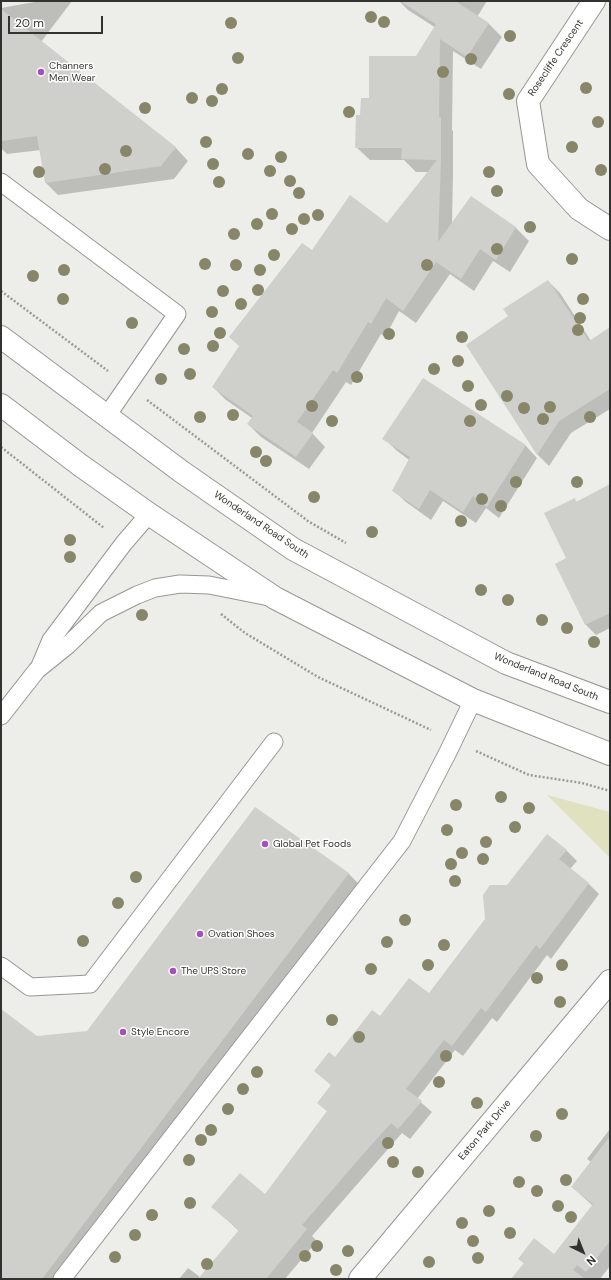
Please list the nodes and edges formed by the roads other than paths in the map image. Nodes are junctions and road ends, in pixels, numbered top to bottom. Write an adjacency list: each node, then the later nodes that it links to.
1 (594, 1): 3 (main road, Rosecliffe Crescent)
2 (1, 182): 6 (lane)
3 (610, 229)
4 (1, 337): 6 (main road, Wonderland Road South)
5 (1, 405): 7 (main road)
6 (106, 417): 11 (main road, Wonderland Road South)
7 (149, 514): 8 (main road); 9 (lane)
8 (275, 598): 9 (lane); 10 (main road)
9 (38, 670): 12 (lane)
10 (473, 700): 14 (main road); 17 (lane)
11 (610, 702)
12 (1, 716)
13 (274, 742): 15 (lane)
14 (610, 754)
15 (1, 966)
16 (610, 981): 18 (main road, Eaton Park Drive)
17 (62, 1279)
18 (360, 1279)

